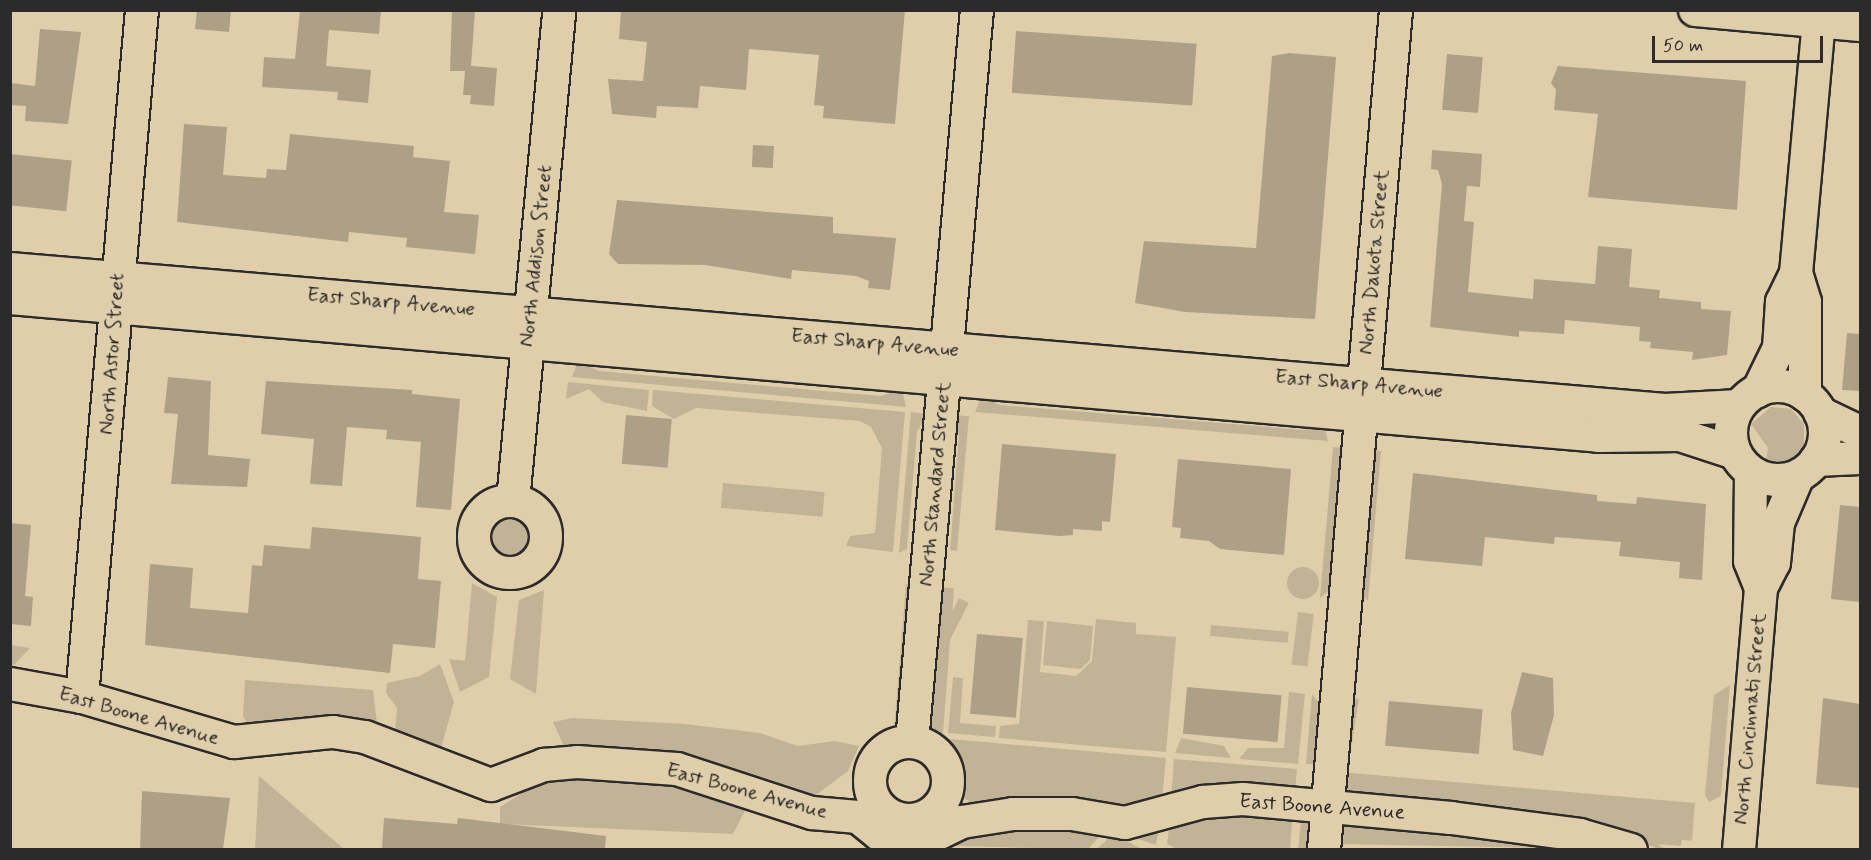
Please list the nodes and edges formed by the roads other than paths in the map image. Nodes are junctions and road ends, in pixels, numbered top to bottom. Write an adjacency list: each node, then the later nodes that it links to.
1 (142, 10): 10 (street, North Astor Street)
2 (559, 10): 12 (street, North Addison Street)
3 (977, 10): 13 (street, North Standard Street)
4 (1396, 10): 16 (street, North Dakota Street)
5 (1695, 10): 6 (street)
6 (1820, 16): 7 (street); 9 (street)
7 (1860, 25)
8 (10, 269): 10 (street, East Sharp Avenue)
9 (1796, 273): 15 (street); 17 (street)
10 (117, 293): 11 (street, East Sharp Avenue); 12 (street, East Sharp Avenue); 25 (street, North Astor Street)
11 (10, 298)
12 (529, 329): 13 (street, East Sharp Avenue); 14 (street, East Sharp Avenue); 22 (street, North Addison Street)
13 (947, 349): 14 (street, North Standard Street); 16 (street, East Sharp Avenue)
14 (944, 380): 16 (street, East Sharp Avenue); 26 (street, North Standard Street)
15 (1748, 399): 16 (street, East Sharp Avenue); 17 (street); 20 (street)
16 (1362, 400): 20 (street, East Sharp Avenue); 27 (street, North Dakota Street)
17 (1812, 404): 18 (street); 21 (street)
18 (1860, 432)
19 (1860, 458): 21 (street)
20 (1743, 462): 21 (street); 23 (street, North Cincinnati Street)
21 (1807, 468): 23 (street, North Cincinnati Street)
22 (513, 501)
23 (1761, 588): 31 (street, North Cincinnati Street)
24 (10, 684): 25 (street, East Boone Avenue)
25 (82, 698): 28 (street, East Boone Avenue)
26 (912, 742)
27 (1328, 804): 28 (street, East Boone Avenue); 29 (street, North Dakota Street); 30 (street, East Boone Avenue)
28 (946, 841)
29 (1324, 849)
30 (1631, 849)
31 (1739, 849)

